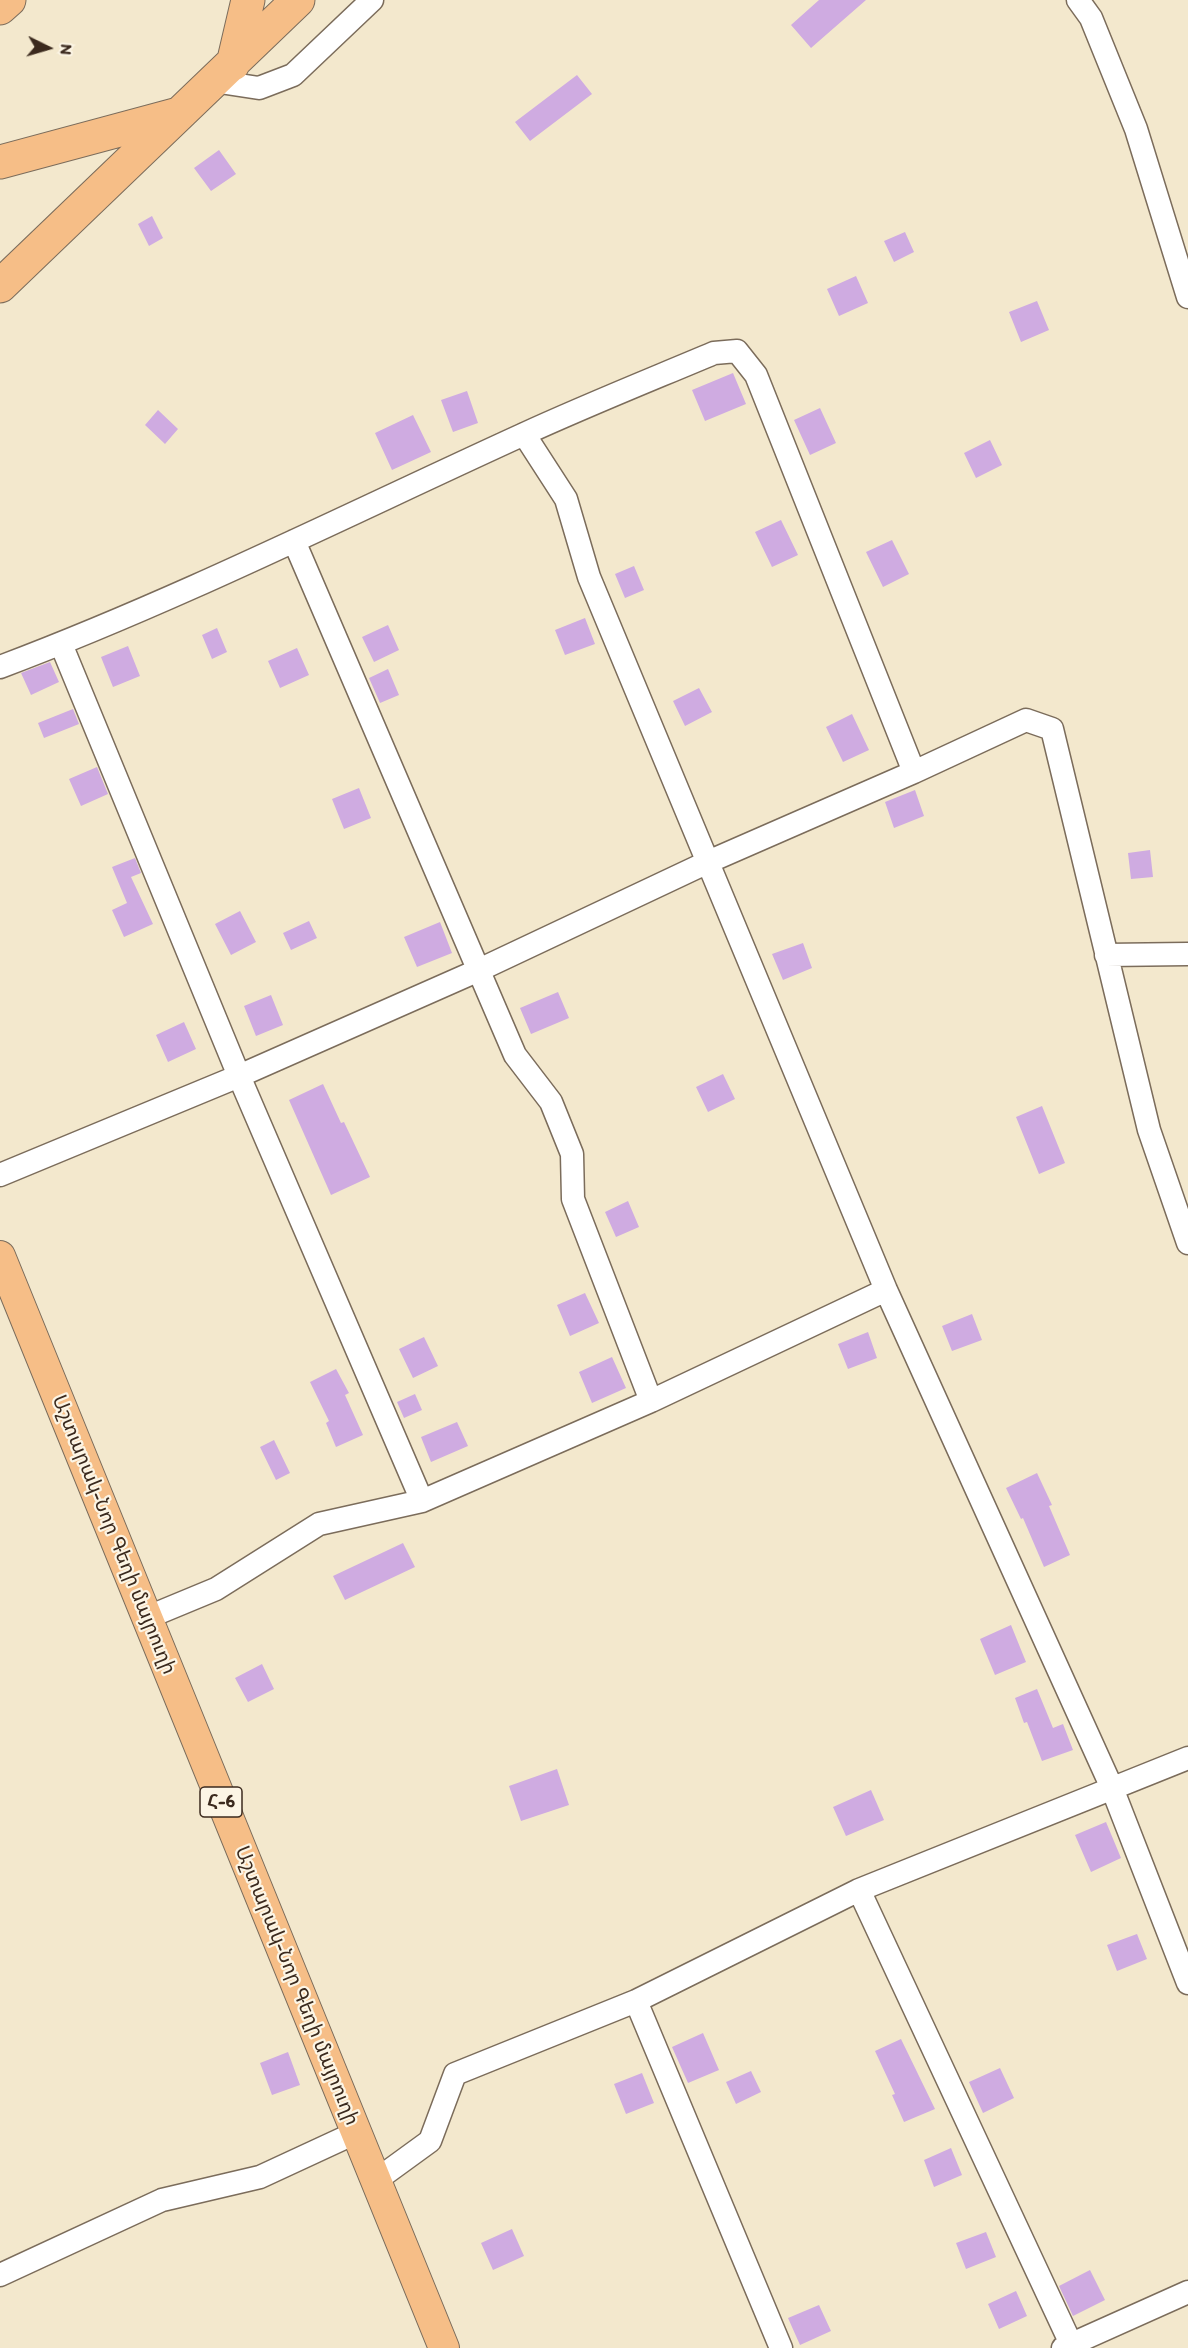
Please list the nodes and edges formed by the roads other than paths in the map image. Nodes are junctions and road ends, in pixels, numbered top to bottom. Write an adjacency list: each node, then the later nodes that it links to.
1 (9, 0): 6 (highway)
2 (248, 0): 7 (highway)
3 (298, 0): 7 (highway)
4 (372, 0): 7 (street)
5 (1078, 0): 12 (street)
6 (0, 8)
7 (223, 73): 8 (highway)
8 (177, 114): 9 (highway); 10 (highway)
9 (0, 162)
10 (40, 249): 11 (highway); 13 (highway)
11 (0, 286)
12 (1188, 297)
13 (0, 298)
14 (524, 434): 15 (street); 18 (street); 19 (street)
15 (294, 541): 16 (street); 22 (street)
16 (61, 644): 17 (street); 23 (street)
17 (0, 667)
18 (914, 772): 19 (street); 21 (street)
19 (708, 862): 22 (street); 27 (street)
20 (1188, 954): 21 (street)
21 (1106, 955): 25 (street)
22 (479, 970): 23 (street); 28 (street)
23 (239, 1076): 24 (street); 29 (street)
24 (0, 1175)
25 (1188, 1243)
26 (0, 1256): 30 (main road, Աշտարակ-Նոր Գեղի մայրուղի / Հ-6)
27 (886, 1290): 28 (street); 32 (street)
28 (651, 1401): 29 (street)
29 (422, 1501): 30 (street)
30 (146, 1618): 36 (main road, Աշտարակ-Նոր Գեղի մայրուղի / Հ-6)
31 (1188, 1758): 32 (street)
32 (1112, 1788): 33 (street); 34 (street)
33 (859, 1890): 35 (street); 40 (street)
34 (1188, 1983)
35 (636, 2001): 37 (street); 42 (street)
36 (356, 2133): 37 (main road, Աշտարակ-Նոր Գեղի մայրուղի / Հ-6); 38 (street)
37 (375, 2181): 41 (main road, Աշտարակ-Նոր Գեղի մայրուղի / Հ-6)
38 (0, 2275)
39 (1188, 2292): 40 (street)
40 (1067, 2346)
41 (444, 2348)
42 (781, 2348)

